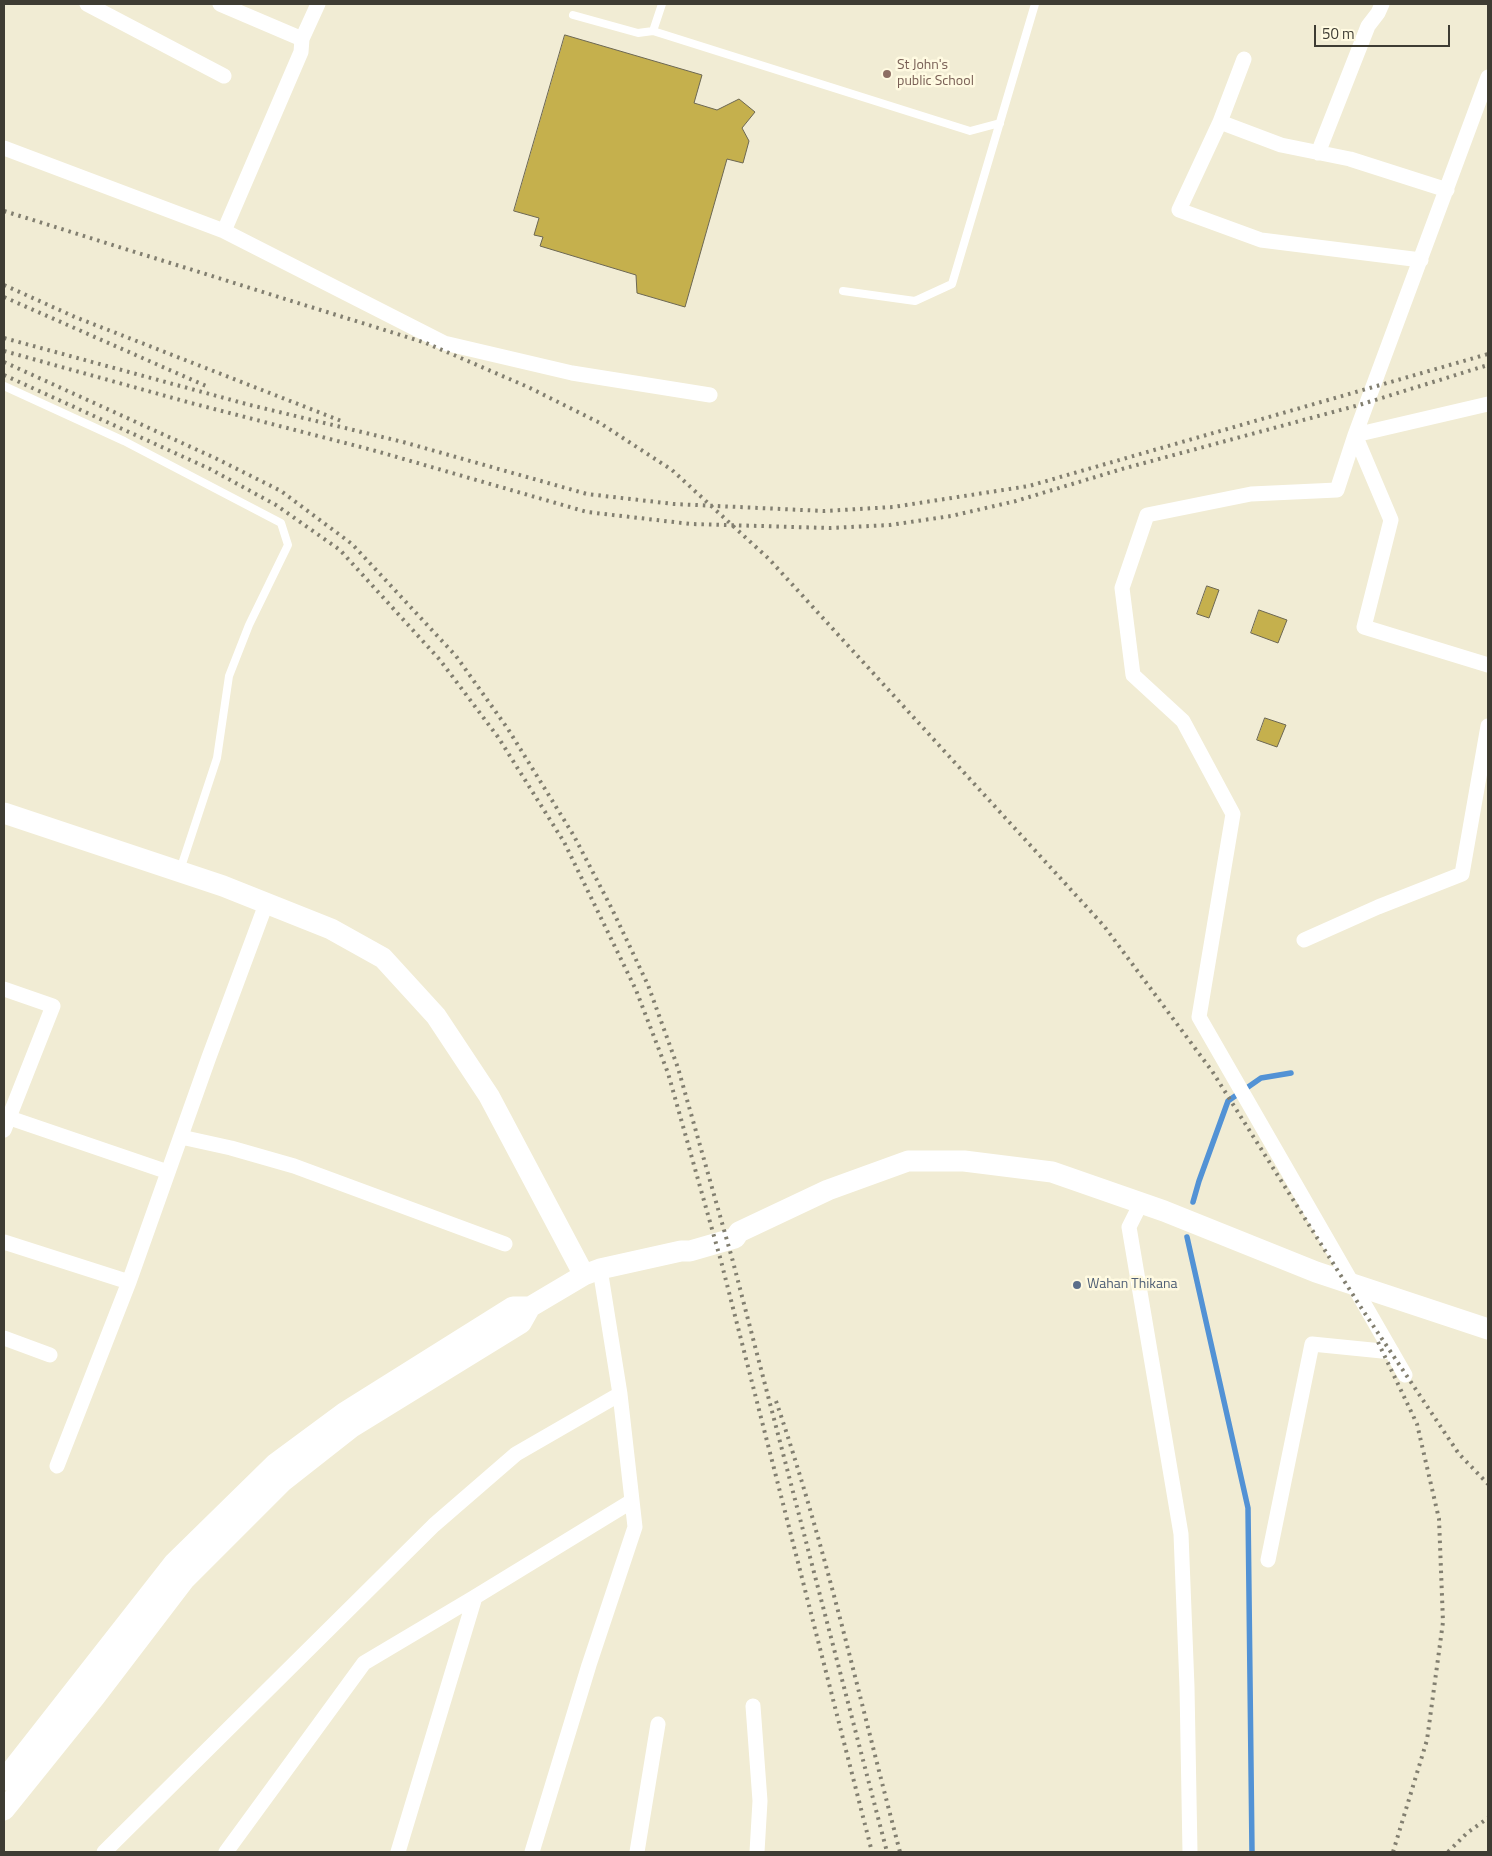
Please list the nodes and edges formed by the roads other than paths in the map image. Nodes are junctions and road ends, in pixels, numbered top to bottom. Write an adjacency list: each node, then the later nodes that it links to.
1 (88, 4): 11 (street)
2 (220, 4): 9 (street)
3 (318, 4): 9 (street)
4 (662, 4): 8 (lane)
5 (1035, 4): 14 (lane)
6 (1382, 4): 16 (street)
7 (573, 15): 8 (lane)
8 (653, 32): 14 (lane)
9 (302, 38): 18 (street)
10 (1244, 59): 13 (street)
11 (224, 76)
12 (1488, 77): 17 (street)
13 (1220, 122): 16 (street); 19 (street)
14 (1000, 123): 20 (lane)
15 (4, 148): 18 (street)
16 (1318, 153): 17 (street)
17 (1447, 190): 19 (street)
18 (224, 230): 22 (street)
19 (1421, 260): 24 (street)
20 (843, 291)
21 (4, 386): 28 (lane)
22 (710, 395)
23 (1488, 404): 24 (street)
24 (1355, 434): 25 (street); 42 (street)
25 (1488, 666)
26 (1488, 726): 30 (street)
27 (4, 813): 28 (main road)
28 (180, 872): 29 (main road)
29 (266, 904): 33 (street); 38 (main road)
30 (1304, 940)
31 (4, 989): 32 (street)
32 (5, 1121): 34 (street)
33 (181, 1137): 34 (street); 37 (street)
34 (168, 1172): 39 (street)
35 (1141, 1203): 38 (main road); 40 (main road); 60 (street)
36 (4, 1242): 39 (street)
37 (505, 1244)
38 (592, 1272): 45 (street); 52 (main road)
39 (129, 1282): 46 (street)
40 (1488, 1329)
41 (4, 1338): 43 (street)
42 (1392, 1352): 44 (street); 48 (street)
43 (50, 1355)
44 (1405, 1374)
45 (620, 1394): 47 (street); 54 (street)
46 (57, 1466)
47 (632, 1501): 49 (street); 57 (street)
48 (1268, 1560)
49 (475, 1598): 55 (street); 56 (street)
50 (753, 1706): 59 (street)
51 (658, 1724): 58 (street)
52 (15, 1776): 53 (main road)
53 (4, 1810)
54 (104, 1852)
55 (226, 1852)
56 (398, 1852)
57 (532, 1852)
58 (638, 1852)
59 (757, 1852)
60 (1190, 1852)

